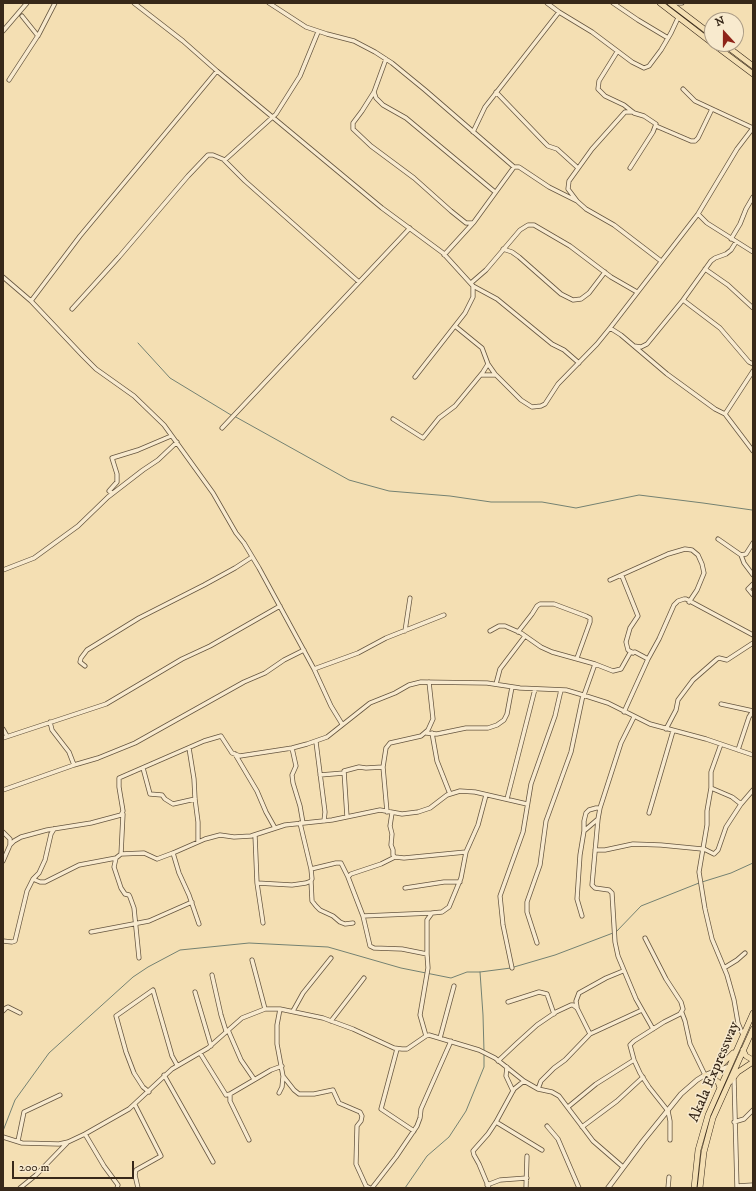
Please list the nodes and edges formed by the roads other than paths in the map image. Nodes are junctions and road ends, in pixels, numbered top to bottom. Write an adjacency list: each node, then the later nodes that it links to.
1 (27, 3): 15 (street)
2 (55, 3): 17 (street)
3 (134, 3): 25 (street)
4 (269, 3): 16 (street)
5 (547, 3): 11 (street)
6 (613, 3): 19 (street)
7 (660, 3): 10 (main road)
8 (670, 3): 9 (street); 10 (main road); 14 (main road)
9 (682, 3)
10 (666, 8): 13 (main road)
11 (559, 12): 20 (street); 30 (street)
12 (22, 16): 17 (street)
13 (678, 18): 18 (main road); 19 (street)
14 (704, 29)
15 (3, 31)
16 (318, 32): 23 (street); 33 (street)
17 (38, 36): 27 (street)
18 (704, 37)
19 (668, 38): 20 (street)
20 (617, 52): 32 (street)
21 (724, 52): 26 (main road)
22 (735, 52): 24 (main road)
23 (386, 59): 29 (street); 36 (street)
24 (753, 66)
25 (217, 72): 33 (street); 62 (street)
26 (753, 74)
27 (9, 80)
28 (683, 88): 31 (street)
29 (374, 92): 41 (street); 45 (street)
30 (496, 92): 36 (street); 39 (street)
31 (712, 109): 34 (street); 35 (street)
32 (634, 113): 34 (street); 39 (street)
33 (273, 117): 37 (street); 47 (street)
34 (656, 126): 40 (street)
35 (753, 128): 44 (street)
36 (473, 132): 38 (street)
37 (224, 160): 58 (street); 64 (street)
38 (514, 167): 41 (street); 43 (street)
39 (578, 168): 43 (street)
40 (630, 168)
41 (495, 192): 46 (street)
42 (753, 197): 49 (street)
43 (579, 203): 54 (street)
44 (698, 214): 49 (street); 54 (street)
45 (466, 223): 46 (street); 48 (street)
46 (473, 223): 48 (street)
47 (410, 228): 53 (street); 58 (street)
48 (468, 229): 53 (street)
49 (731, 238): 50 (street)
50 (736, 242): 52 (street); 55 (street)
51 (503, 249): 56 (street); 56 (street); 59 (street)
52 (753, 252)
53 (444, 255): 59 (street)
54 (661, 261): 60 (street)
55 (705, 269): 61 (street); 63 (street)
56 (605, 272): 60 (street)
57 (3, 277): 62 (street)
58 (359, 282): 77 (street)
59 (472, 284): 65 (street); 68 (street)
60 (637, 292): 66 (street)
61 (684, 300): 67 (street); 70 (street)
62 (31, 301): 78 (street)
63 (753, 308)
64 (72, 309)
65 (455, 326): 69 (street); 74 (street)
66 (610, 328): 67 (street); 68 (street)
67 (632, 345): 75 (street)
68 (579, 362): 73 (street)
69 (488, 364): 72 (street); 73 (street)
70 (753, 364)
71 (753, 371): 75 (street)
72 (481, 375): 73 (street); 76 (street)
73 (496, 375)
74 (415, 377)
75 (725, 414): 80 (street)
76 (393, 419)
77 (222, 428)
78 (171, 436): 79 (street); 81 (street)
79 (177, 442): 81 (street); 85 (street)
80 (753, 451)
81 (112, 493): 86 (street)
82 (718, 539): 84 (street)
83 (753, 543): 84 (street)
84 (741, 555): 87 (street)
85 (252, 556): 94 (street); 107 (street)
86 (3, 570)
87 (753, 575)
88 (622, 576): 89 (street); 93 (street); 103 (street)
89 (610, 580)
90 (753, 584): 91 (street)
91 (753, 594)
92 (410, 598): 96 (street)
93 (690, 602): 99 (street); 105 (street)
94 (280, 606): 102 (street); 119 (street)
95 (444, 615): 96 (street)
96 (404, 631): 108 (street)
97 (490, 631): 98 (street)
98 (518, 632): 100 (street); 104 (street)
99 (753, 635)
100 (525, 636): 104 (street); 110 (street)
101 (753, 643): 122 (street)
102 (304, 650): 108 (street); 135 (street)
103 (633, 653): 105 (street); 106 (street)
104 (577, 658): 106 (street)
105 (648, 659): 117 (street)
106 (595, 664): 114 (street)
107 (85, 666)
108 (314, 669): 120 (street)
109 (429, 682): 110 (street); 120 (street); 124 (street)
110 (496, 684): 111 (street)
111 (512, 687): 112 (street); 125 (street)
112 (535, 689): 113 (street); 146 (street)
113 (561, 690): 114 (street); 147 (street)
114 (584, 695): 117 (street); 191 (street)
115 (721, 704): 116 (street)
116 (753, 711): 132 (street)
117 (624, 712): 118 (street)
118 (634, 718): 122 (street); 149 (street)
119 (50, 722): 126 (street); 135 (street)
120 (342, 724): 128 (street)
121 (3, 729): 126 (street)
122 (666, 729): 123 (street)
123 (673, 731): 129 (street); 152 (street)
124 (426, 733): 125 (street); 136 (street)
125 (432, 733): 143 (street)
126 (7, 736): 127 (street)
127 (3, 738)
128 (316, 742): 131 (street); 139 (street)
129 (721, 744): 132 (street); 140 (street)
130 (188, 748): 133 (street); 137 (street); 145 (street)
131 (292, 748): 133 (street); 157 (street)
132 (738, 750): 134 (street)
133 (235, 754): 158 (street)
134 (753, 755)
135 (74, 765): 141 (street)
136 (383, 766): 138 (street); 150 (street)
137 (143, 768): 145 (street); 153 (street)
138 (344, 773): 139 (street); 154 (street)
139 (320, 775): 156 (street)
140 (711, 788): 148 (street); 165 (street)
141 (3, 790)
142 (753, 790): 148 (street)
143 (450, 794): 144 (street); 151 (street)
144 (486, 795): 146 (street); 167 (street)
145 (195, 799): 163 (street)
146 (507, 799): 147 (street)
147 (527, 804): 197 (street)
148 (741, 804): 165 (street)
149 (600, 808): 155 (street); 160 (street)
150 (387, 812): 151 (street); 154 (street)
151 (392, 813): 170 (street)
152 (649, 813)
153 (123, 814): 159 (street); 169 (street)
154 (347, 817): 156 (street)
155 (598, 819): 160 (street); 166 (street)
156 (324, 821): 157 (street)
157 (301, 823): 158 (street); 173 (street)
158 (275, 828): 162 (street)
159 (54, 829): 164 (street); 175 (street)
160 (584, 831): 183 (street)
161 (3, 832): 164 (street)
162 (255, 835): 163 (street); 178 (street)
163 (198, 842): 168 (street)
164 (10, 845): 172 (street)
165 (702, 849): 166 (street); 198 (street)
166 (595, 850): 199 (street)
167 (466, 852): 170 (street); 177 (street)
168 (173, 853): 169 (street); 180 (street)
169 (121, 854): 171 (street)
170 (395, 857): 174 (street)
171 (116, 858): 175 (street); 186 (street)
172 (3, 861)
173 (311, 869): 174 (street); 176 (street)
174 (348, 877): 182 (street)
175 (33, 879): 190 (street)
176 (311, 881): 178 (street); 185 (street)
177 (460, 882): 179 (street); 181 (street)
178 (257, 883): 184 (street)
179 (405, 888)
180 (192, 902): 186 (street); 187 (street)
181 (432, 913): 182 (street); 193 (street)
182 (363, 916): 193 (street)
183 (582, 916)
184 (263, 923)
185 (352, 923)
186 (136, 924): 188 (street); 194 (street)
187 (199, 924)
188 (91, 932)
189 (645, 938): 212 (street)
190 (3, 941)
191 (537, 943)
192 (745, 953): 198 (street)
193 (427, 954): 221 (street)
194 (139, 958)
195 (331, 958): 208 (street)
196 (252, 960): 207 (street)
197 (512, 968)
198 (724, 968): 220 (street)
199 (624, 971): 206 (street); 209 (street)
200 (212, 975): 218 (street)
201 (364, 978): 215 (street)
202 (454, 986): 222 (street)
203 (195, 992): 224 (street)
204 (508, 1002): 214 (street)
205 (280, 1008): 207 (street); 208 (street); 233 (street)
206 (577, 1008): 214 (street); 219 (street)
207 (264, 1009): 218 (street)
208 (293, 1010): 215 (street)
209 (642, 1010): 216 (street); 219 (street)
210 (3, 1011): 211 (street)
211 (20, 1013)
212 (682, 1013): 216 (street); 239 (street)
213 (753, 1013): 220 (main road, Akala Expressway)
214 (554, 1014): 230 (street)
215 (331, 1021): 225 (street)
216 (653, 1029): 229 (street)
217 (753, 1029): 226 (main road, Akala Expressway)
218 (227, 1031): 224 (street); 243 (street)
219 (590, 1034): 247 (street)
220 (743, 1035): 227 (main road, Akala Expressway)
221 (426, 1036): 222 (street); 225 (street)
222 (440, 1038): 223 (street)
223 (451, 1041): 230 (street); 261 (street)
224 (211, 1046): 228 (street)
225 (397, 1048): 261 (street)
226 (743, 1050): 231 (main road); 234 (main road, Akala Expressway)
227 (735, 1051): 236 (main road, Akala Expressway); 237 (main road)
228 (200, 1053): 232 (street); 251 (street)
229 (634, 1060): 241 (street); 254 (street)
230 (498, 1061): 235 (street)
231 (753, 1061): 234 (main road); 242 (main road)
232 (177, 1065): 238 (street); 249 (street)
233 (282, 1066): 240 (street); 243 (street)
234 (735, 1066): 236 (main road); 246 (main road, Akala Expressway)
235 (507, 1067): 244 (street); 248 (street)
236 (728, 1068): 237 (street); 245 (main road, Akala Expressway)
237 (715, 1071): 239 (street)
238 (164, 1075): 249 (street); 270 (street)
239 (704, 1075): 245 (main road); 256 (street)
240 (283, 1076): 250 (street); 281 (street)
241 (643, 1077): 256 (street); 260 (street)
242 (734, 1078): 246 (main road); 258 (street)
243 (254, 1079): 251 (street)
244 (524, 1081): 247 (street); 248 (street)
245 (720, 1088): 285 (main road, Akala Expressway)
246 (726, 1088): 286 (main road, Akala Expressway)
247 (538, 1089): 254 (street)
248 (513, 1091): 257 (street)
249 (149, 1092): 253 (street)
250 (278, 1093)
251 (230, 1094): 264 (street)
252 (60, 1096): 266 (street)
253 (135, 1105): 262 (street); 280 (street)
254 (568, 1107): 260 (street)
255 (753, 1110): 258 (street)
256 (668, 1111): 265 (street); 271 (street)
257 (496, 1122): 268 (street); 275 (street)
258 (734, 1122): 277 (street)
259 (547, 1126): 283 (street)
260 (582, 1127): 271 (street)
261 (414, 1131): 281 (street)
262 (85, 1134): 267 (street); 279 (street)
263 (3, 1136): 266 (street)
264 (250, 1140)
265 (670, 1140)
266 (18, 1141): 267 (street)
267 (68, 1142): 278 (street)
268 (542, 1150)
269 (527, 1156): 273 (street)
270 (213, 1162)
271 (623, 1167): 276 (street)
272 (669, 1177): 284 (street)
273 (526, 1178): 275 (street); 282 (street)
274 (753, 1185): 277 (street)
275 (488, 1186)
276 (609, 1187)
277 (737, 1187)
278 (20, 1188)
279 (117, 1188)
280 (138, 1188)
281 (371, 1188)
282 (526, 1188)
283 (579, 1188)
284 (668, 1188)
285 (694, 1188)
286 (700, 1188)

